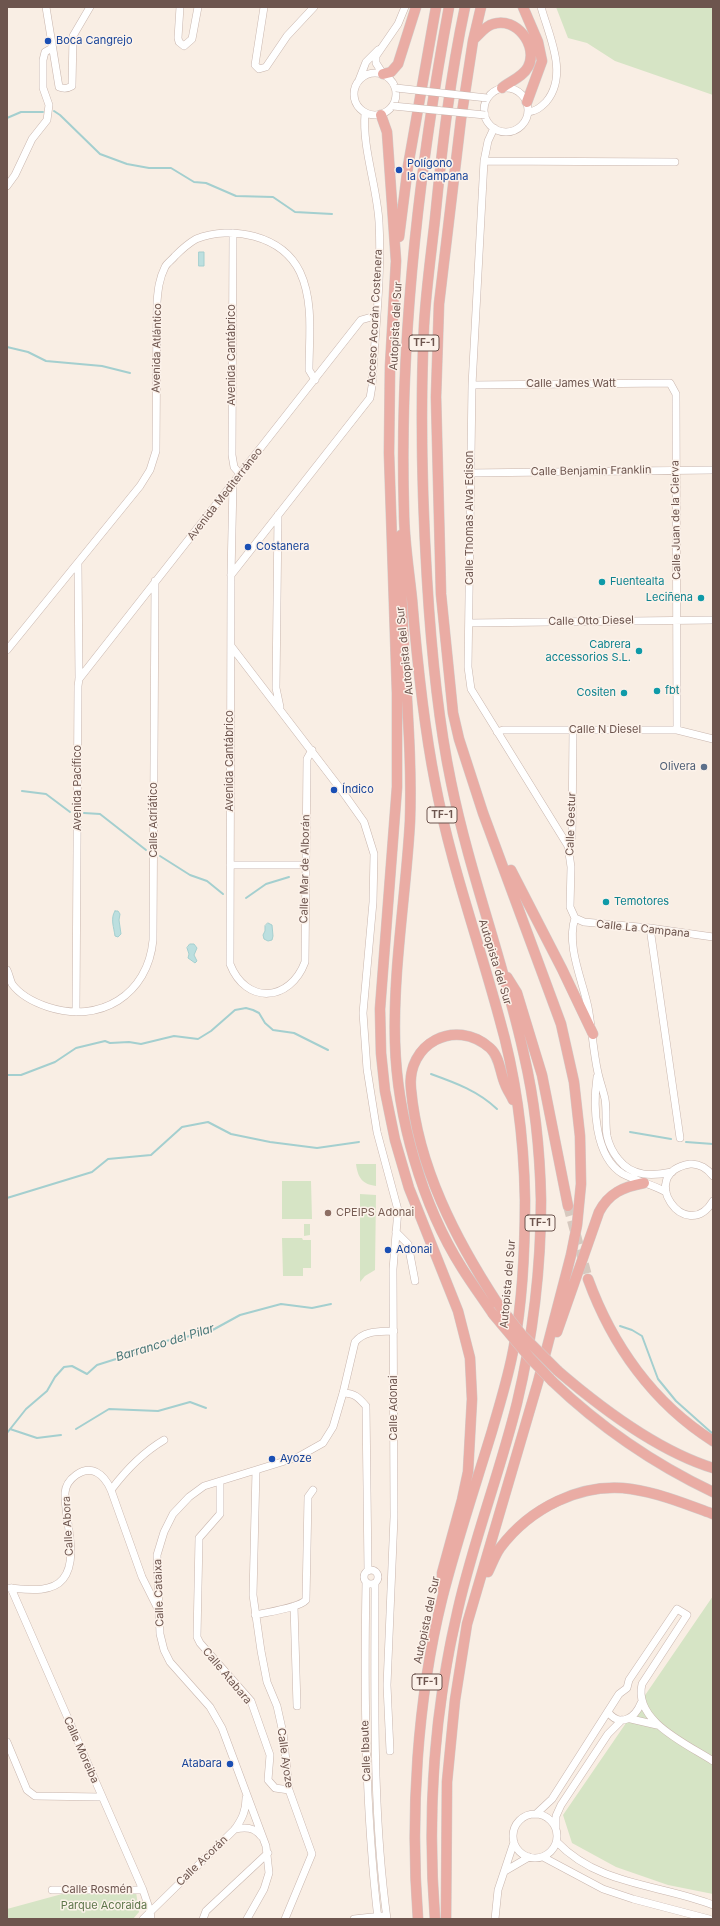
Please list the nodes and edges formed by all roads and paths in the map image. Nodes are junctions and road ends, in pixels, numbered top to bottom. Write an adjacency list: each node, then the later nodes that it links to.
1 (46, 7): 16 (street)
2 (90, 7): 16 (street)
3 (180, 7): 4 (street)
4 (198, 7)
5 (264, 7): 6 (street)
6 (314, 7)
7 (405, 7): 17 (street)
8 (416, 7): 18 (highway)
9 (436, 7): 33 (highway)
10 (449, 7): 46 (highway, Autopista del Sur / TF-1)
11 (465, 7): 79 (highway, Autopista del Sur / TF-1)
12 (481, 7): 15 (highway)
13 (523, 7): 24 (highway)
14 (541, 7): 24 (street)
15 (473, 41): 21 (highway); 72 (highway)
16 (52, 48): 31 (street)
17 (382, 48): 18 (street); 19 (street)
18 (383, 74): 19 (street); 20 (street)
19 (359, 80): 25 (street)
20 (396, 88): 22 (street, bridge); 23 (street)
21 (502, 88): 22 (street); 24 (street)
22 (487, 98): 27 (street)
23 (393, 106): 26 (street); 27 (street, bridge)
24 (527, 107): 28 (street)
25 (365, 113): 26 (street); 34 (street, Acceso Acorán Costenera)
26 (381, 115): 33 (highway)
27 (485, 115): 28 (street)
28 (494, 128): 29 (street, Calle Thomas Alva Edison)
29 (484, 161): 30 (street); 37 (street, Calle Thomas Alva Edison)
30 (675, 162)
31 (7, 186)
32 (233, 233): 35 (street, Avenida Atlántico); 41 (street, Avenida Cantábrico); 49 (street, Avenida Atlántico)
33 (396, 261): 112 (highway)
34 (375, 316): 35 (street, Avenida Mediterráneo); 45 (street, Acceso Acorán Costenera)
35 (315, 380): 41 (street, Avenida Mediterráneo)
36 (670, 383): 37 (street, Calle James Watt); 38 (street, Calle Juan de la Cierva)
37 (472, 385): 40 (street, Calle Thomas Alva Edison)
38 (676, 470): 39 (street, Calle Benjamin Franklin); 40 (street, Calle Benjamin Franklin); 54 (street, Calle Juan de la Cierva)
39 (713, 470)
40 (469, 473): 56 (street, Calle Thomas Alva Edison)
41 (240, 474): 42 (street, Avenida Mediterráneo)
42 (233, 483): 43 (street, Avenida Mediterráneo); 44 (street, Avenida Cantábrico)
43 (218, 503): 44 (street); 51 (street, Avenida Mediterráneo)
44 (232, 509): 47 (street, Avenida Cantábrico)
45 (278, 515): 48 (street, Acceso Acorán Costenera); 64 (street)
46 (404, 515): 85 (highway, Autopista del Sur / TF-1); 106 (highway, bridge)
47 (231, 550): 48 (street); 50 (street, Avenida Cantábrico)
48 (244, 556): 50 (street, Acceso Acorán Costenera)
49 (78, 564): 58 (street, Avenida Atlántico); 59 (street, Avenida Pacífico)
50 (230, 575): 57 (street, Avenida Cantábrico)
51 (155, 581): 52 (street, Avenida Mediterráneo); 53 (street, Calle Adriático)
52 (139, 602): 53 (street); 60 (street, Avenida Mediterráneo)
53 (154, 604): 82 (street, Calle Adriático)
54 (677, 620): 55 (street, Calle Otto Diesel); 56 (street, Calle Otto Diesel); 68 (street, Calle Juan de la Cierva)
55 (713, 620)
56 (469, 623): 69 (street, Calle Thomas Alva Edison)
57 (231, 646): 61 (street, Calle Adonai); 62 (street, Avenida Cantábrico)
58 (7, 650)
59 (78, 656): 60 (street); 63 (street, Avenida Pacífico)
60 (91, 663): 63 (street, Avenida Mediterráneo)
61 (242, 663): 62 (street); 65 (street, Calle Adonai)
62 (230, 673): 74 (street, Avenida Cantábrico)
63 (79, 679): 82 (street, Avenida Pacífico)
64 (276, 684): 65 (street); 66 (street)
65 (262, 687): 66 (street, Calle Adonai)
66 (281, 711): 71 (street, Calle Adonai)
67 (573, 729): 68 (street, Calle N Diesel); 69 (street, Calle N Diesel); 73 (street, Calle Gestur)
68 (677, 730): 70 (street, Calle N Diesel)
69 (497, 732): 73 (street, Calle Thomas Alva Edison)
70 (713, 739)
71 (312, 750): 75 (street, Calle Mar de Alborán); 93 (street, Calle Adonai)
72 (483, 813): 83 (highway); 97 (highway)
73 (568, 846): 76 (street, Calle Gestur)
74 (230, 865): 75 (street); 81 (street, Avenida Cantábrico)
75 (304, 865): 81 (street, Calle Mar de Alborán)
76 (575, 918): 77 (street, Calle La Campana); 83 (street)
77 (650, 928): 78 (street, Calle La Campana); 86 (street)
78 (713, 937)
79 (501, 966): 92 (highway); 158 (highway, Autopista del Sur / TF-1)
80 (7, 970): 82 (street)
81 (291, 985)
82 (76, 1012)
83 (593, 1034): 84 (street)
84 (598, 1072): 87 (street); 89 (street)
85 (518, 1109): 101 (highway, bridge); 112 (highway, Autopista del Sur / TF-1)
86 (680, 1138)
87 (672, 1172): 88 (street); 90 (street)
88 (713, 1176)
89 (644, 1184): 90 (street); 97 (highway)
90 (666, 1192): 91 (street)
91 (713, 1201)
92 (568, 1206)
93 (396, 1232): 95 (street); 96 (street, Calle Adonai)
94 (588, 1279): 100 (highway)
95 (415, 1281)
96 (394, 1331): 98 (street, Calle Cataixa); 130 (street, Calle Adonai)
97 (538, 1382): 116 (highway)
98 (344, 1393): 102 (street, Calle Cataixa); 108 (street)
99 (164, 1440): 104 (street)
100 (713, 1441)
101 (713, 1468)
102 (256, 1470): 103 (street, Calle Cataixa); 115 (street, Calle Ayoze)
103 (220, 1481): 114 (street, Calle Cataixa); 132 (street, Calle Atabara)
104 (112, 1490): 111 (street, Calle Abora); 114 (street, Calle Abora)
105 (313, 1490): 113 (street)
106 (713, 1492)
107 (713, 1514): 116 (highway)
108 (368, 1571): 109 (street); 110 (street)
109 (366, 1582): 110 (street); 121 (street, Calle Ibaute)
110 (375, 1583): 122 (street, Calle Ibaute)
111 (9, 1588): 134 (street, Calle Moreiba)
112 (442, 1600): 157 (highway, Autopista del Sur / TF-1)
113 (294, 1606): 115 (street); 120 (street)
114 (160, 1613): 133 (street, Calle Cataixa)
115 (255, 1615): 132 (street, Calle Ayoze)
116 (468, 1624): 159 (highway)
117 (627, 1688): 118 (street); 118 (street); 123 (street)
118 (640, 1693): 119 (street)
119 (641, 1703): 124 (street); 126 (street)
120 (297, 1706)
121 (365, 1708): 122 (street); 128 (street, Calle Ibaute)
122 (375, 1708): 129 (street, Calle Ibaute)
123 (608, 1712): 125 (street); 135 (street)
124 (631, 1719): 125 (street); 126 (street)
125 (622, 1720): 136 (street)
126 (658, 1725): 131 (street)
127 (7, 1742): 134 (street)
128 (366, 1751): 129 (street); 150 (street, Calle Ibaute)
129 (376, 1751): 149 (street, Calle Ibaute)
130 (390, 1751)
131 (713, 1761)
132 (289, 1790): 155 (street, Calle Ayoze)
133 (246, 1794): 137 (street, Calle Acorán); 138 (street, Calle Cataixa)
134 (101, 1797): 146 (street, Calle Moreiba)
135 (536, 1814): 136 (street); 139 (street)
136 (556, 1828): 140 (street)
137 (235, 1829): 138 (street); 148 (street, Calle Acorán)
138 (264, 1839): 141 (street, Calle Cataixa)
139 (514, 1842): 142 (street); 144 (street)
140 (557, 1842): 143 (street); 147 (street)
141 (268, 1853): 153 (street); 154 (street, Calle Cataixa)
142 (529, 1857): 143 (street); 144 (street)
143 (543, 1857): 161 (street)
144 (504, 1871): 160 (street)
145 (52, 1890): 146 (street, Calle Rosmén)
146 (143, 1890): 148 (street, Calle Moreiba)
147 (713, 1905)
148 (150, 1911): 151 (street, Calle Acorán); 152 (street, Calle Moreiba)
149 (387, 1917): 150 (street)
150 (378, 1918): 156 (street)
151 (143, 1919)
152 (151, 1919)
153 (203, 1919)
154 (247, 1919)
155 (285, 1919)
156 (354, 1919)
157 (418, 1919)
158 (435, 1919)
159 (446, 1919)
160 (495, 1919)
161 (710, 1919)

